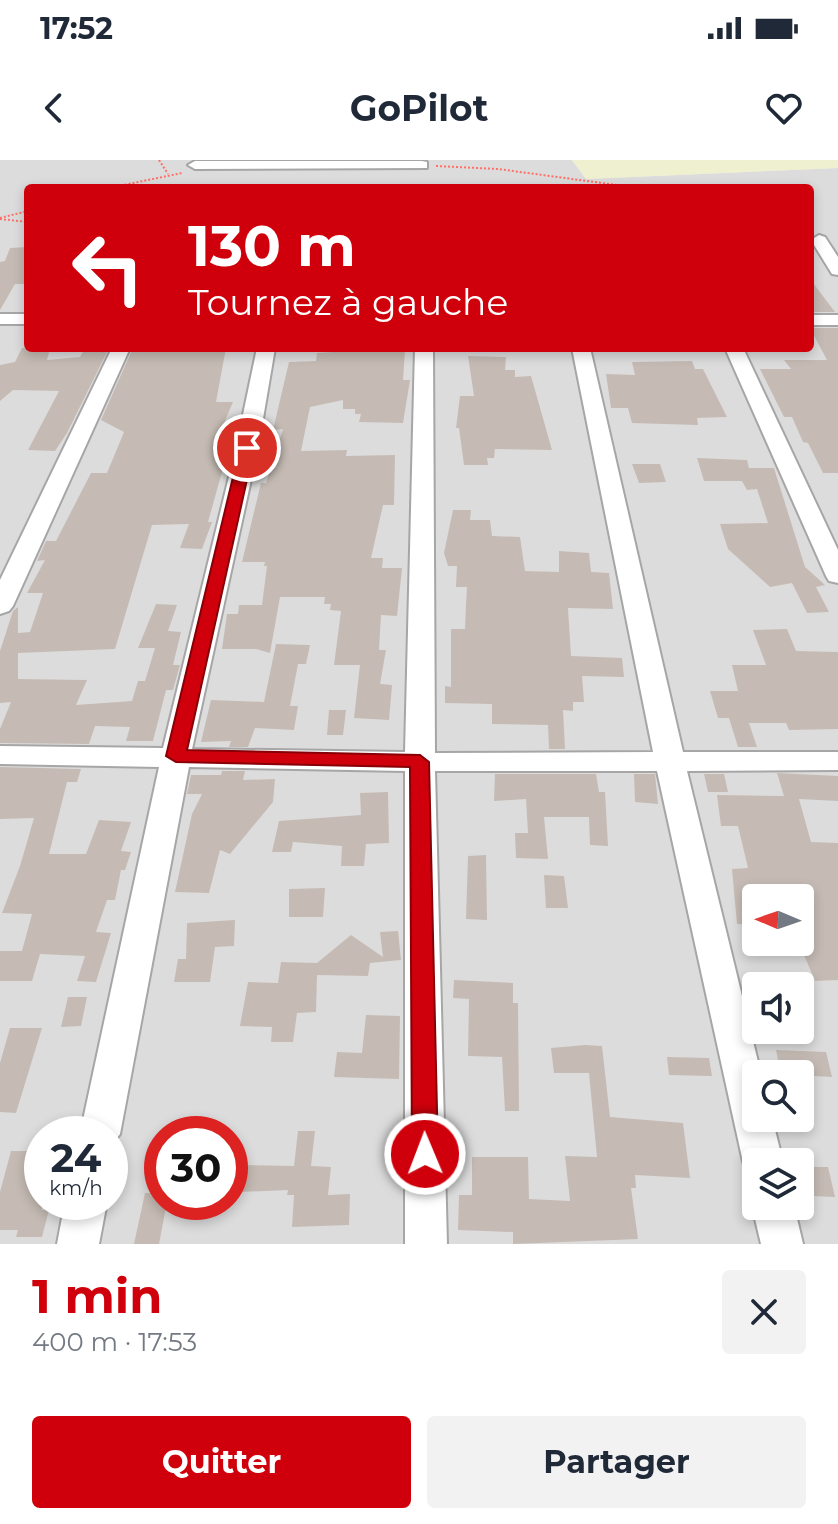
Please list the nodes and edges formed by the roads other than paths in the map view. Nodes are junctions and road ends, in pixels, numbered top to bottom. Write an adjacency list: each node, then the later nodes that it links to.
1 (307, 167): 2 (street); 3 (street)
2 (422, 167)
3 (194, 169)
4 (819, 240): 5 (street)
5 (838, 270)
6 (0, 319): 7 (street)
7 (24, 319)
8 (814, 320): 9 (street)
9 (838, 320)
10 (119, 352): 16 (street)
11 (265, 352): 18 (street)
12 (424, 352): 20 (street)
13 (582, 352): 21 (street)
14 (736, 352): 15 (street)
15 (838, 576)
16 (0, 606)
17 (0, 755): 18 (street)
18 (176, 756): 20 (street); 22 (street)
19 (838, 761): 21 (street)
20 (420, 762): 21 (street); 27 (street)
21 (670, 762): 23 (street)
22 (104, 1116)
23 (760, 1148)
24 (83, 1220): 26 (street)
25 (776, 1220): 28 (street)
26 (78, 1244)
27 (426, 1244)
28 (782, 1244)

